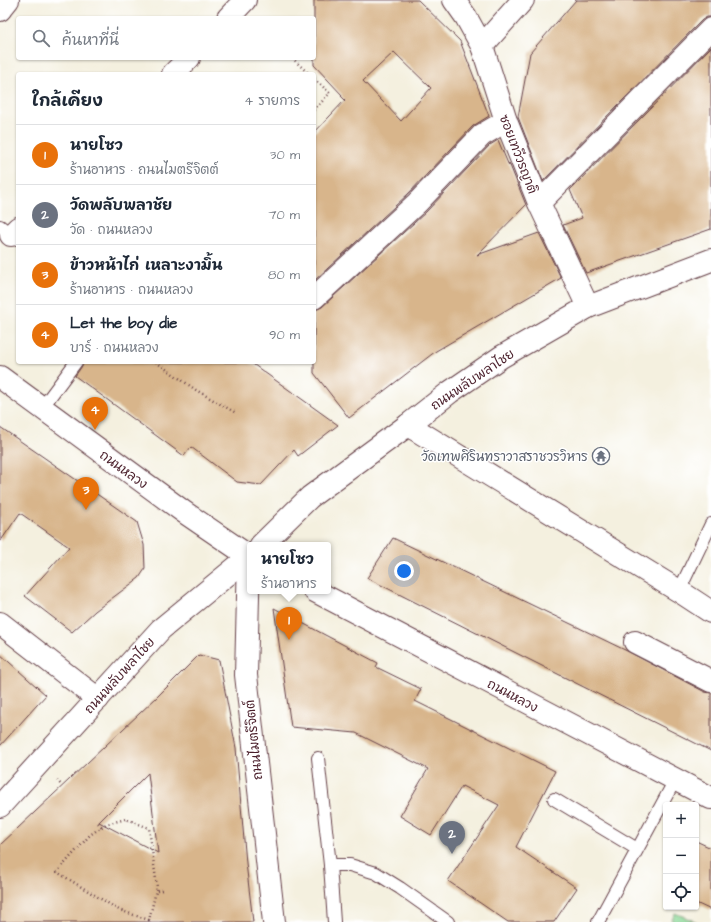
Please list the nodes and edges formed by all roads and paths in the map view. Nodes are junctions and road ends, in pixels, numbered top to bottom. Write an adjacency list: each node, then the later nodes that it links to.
1 (8, 0): 5 (street)
2 (245, 0): 6 (street)
3 (454, 0): 8 (street, ซอยเทวีวรญาติ)
4 (523, 0): 8 (street)
5 (0, 10)
6 (230, 16)
7 (711, 29): 16 (street)
8 (482, 46): 15 (street, ซอยเทวีวรญาติ)
9 (187, 60): 11 (street)
10 (294, 60): 12 (path)
11 (176, 72)
12 (307, 72)
13 (316, 81): 14 (path)
14 (316, 108)
15 (506, 121): 16 (street, ซอยเทวีวรญาติ); 18 (street)
16 (539, 203): 19 (street, ซอยเทวีวรญาติ)
17 (711, 260): 19 (street, ถนนพลับพลาไชย)
18 (316, 296)
19 (588, 307): 25 (street, ถนนพลับพลาไชย)
20 (74, 364): 23 (lane)
21 (159, 364): 24 (path)
22 (0, 378): 23 (street, ถนนหลวง)
23 (41, 408): 28 (street, ถนนหลวง)
24 (236, 413)
25 (408, 425): 27 (street, ถนนพลับพลาไชย); 30 (street)
26 (711, 524): 30 (lane)
27 (264, 542)
28 (247, 551)
29 (247, 558): 37 (street, ถนนพลับพลาไชย)
30 (679, 591): 33 (street)
31 (250, 594): 50 (street, ถนนไมตรีจิตต์)
32 (321, 594): 39 (street, ถนนหลวง)
33 (711, 612)
34 (0, 623): 37 (street)
35 (635, 642): 36 (street)
36 (711, 680)
37 (98, 699): 42 (street, ถนนพลับพลาไชย)
38 (318, 758): 46 (lane)
39 (675, 780): 40 (street, ถนนหลวง); 45 (lane)
40 (711, 798)
41 (554, 799): 45 (lane)
42 (0, 806)
43 (98, 823): 44 (path)
44 (102, 827): 48 (path); 49 (path)
45 (637, 849): 53 (lane)
46 (330, 865): 51 (lane); 52 (lane)
47 (162, 890): 48 (path)
48 (156, 891): 49 (path)
49 (150, 921)
50 (274, 922)
51 (334, 922)
52 (448, 922)
53 (598, 922)

